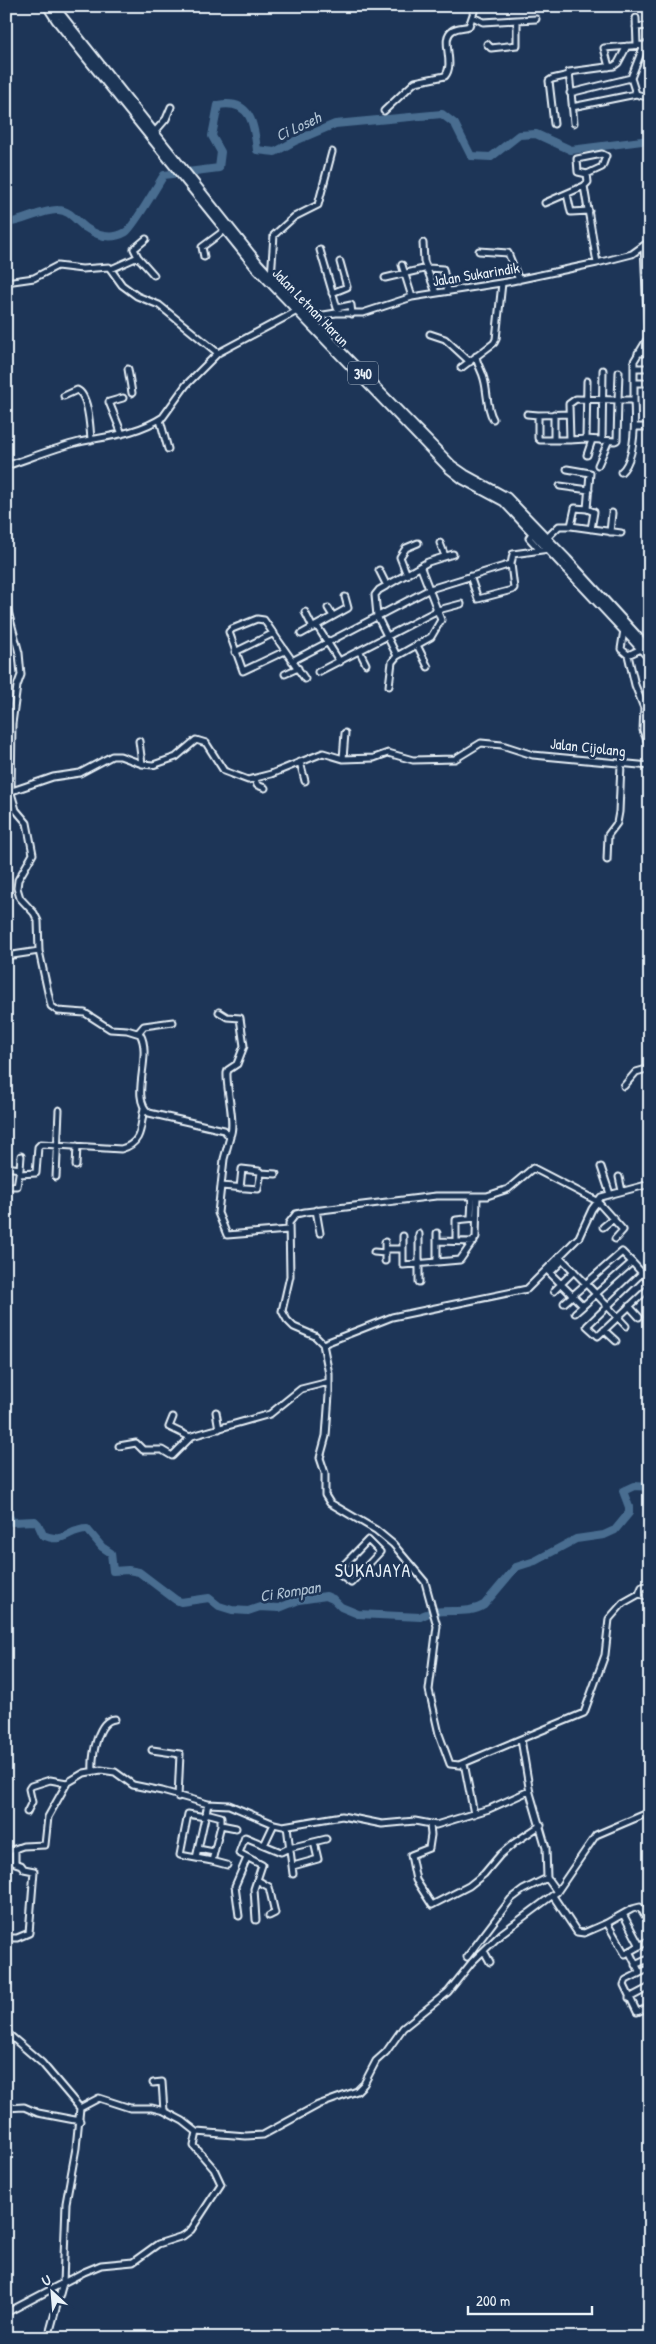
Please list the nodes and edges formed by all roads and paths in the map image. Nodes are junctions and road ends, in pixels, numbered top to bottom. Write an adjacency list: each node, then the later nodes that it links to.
1 (47, 6): 10 (main road, Jalan Letnan Harun / 340)
2 (54, 6): 10 (main road, Jalan Letnan Harun / 340)
3 (476, 6): 4 (street)
4 (473, 17): 7 (street); 23 (street)
5 (636, 18): 9 (street)
6 (536, 19): 7 (street)
7 (517, 20): 11 (street)
8 (650, 26): 9 (street)
9 (636, 27): 14 (street)
10 (66, 29): 26 (main road, Jalan Letnan Harun / 340)
11 (487, 44)
12 (647, 45): 14 (street); 17 (street)
13 (627, 46): 14 (street); 15 (street); 15 (street)
14 (637, 46)
15 (609, 67): 16 (street)
16 (569, 75): 18 (street); 25 (street)
17 (631, 78): 18 (street); 19 (street)
18 (570, 94): 22 (street)
19 (636, 94): 20 (street); 22 (street)
20 (650, 98)
21 (171, 107): 26 (street)
22 (572, 107): 24 (street)
23 (384, 111)
24 (574, 123)
25 (554, 124)
26 (152, 135): 29 (main road, Jalan Letnan Harun / 340)
27 (332, 152): 51 (street)
28 (587, 174): 28 (street); 30 (street)
29 (188, 179): 34 (main road, Jalan Letnan Harun / 340); 51 (main road, Jalan Letnan Harun / 340)
30 (584, 186): 31 (street); 33 (street)
31 (567, 194): 32 (street); 33 (street)
32 (545, 203)
33 (588, 211): 44 (street)
34 (225, 230): 42 (street); 61 (main road, Jalan Letnan Harun / 340)
35 (146, 239): 41 (street)
36 (650, 241): 38 (street, Jalan Sukarindik)
37 (423, 243): 46 (street)
38 (644, 246): 44 (street, Jalan Sukarindik); 47 (street)
39 (320, 250): 58 (street)
40 (479, 251): 53 (street)
41 (138, 257): 48 (street); 50 (street)
42 (204, 258)
43 (340, 262): 58 (street)
44 (597, 263): 53 (street, Jalan Sukarindik)
45 (402, 265): 49 (street)
46 (428, 268): 49 (street); 56 (street); 59 (street)
47 (647, 268): 57 (street)
48 (111, 269): 54 (street); 66 (street)
49 (404, 273): 52 (street); 60 (street)
50 (154, 275)
51 (271, 277): 61 (main road, Jalan Letnan Harun / 340)
52 (385, 278)
53 (519, 280): 55 (street, Jalan Sukarindik)
54 (6, 282)
55 (502, 283): 56 (street, Jalan Sukarindik); 69 (street)
56 (448, 291): 59 (street, Jalan Sukarindik)
57 (648, 292): 65 (street)
58 (332, 293): 62 (street)
59 (436, 293): 60 (street, Jalan Sukarindik)
60 (412, 297): 62 (street, Jalan Sukarindik)
61 (298, 311): 63 (main road, Jalan Letnan Harun / 340); 66 (street)
62 (352, 314): 63 (street, Jalan Sukarindik)
63 (305, 318): 82 (main road, Jalan Letnan Harun / 340)
64 (430, 334): 70 (street)
65 (649, 339): 67 (street)
66 (218, 353): 93 (street)
67 (638, 353): 68 (street); 72 (street)
68 (650, 353)
69 (476, 356): 70 (street); 92 (street)
70 (470, 362): 71 (street)
71 (461, 368)
72 (634, 368): 73 (street); 78 (street)
73 (650, 368)
74 (128, 369): 80 (street)
75 (603, 370): 87 (street)
76 (618, 372): 85 (street)
77 (587, 381): 84 (street)
78 (634, 383): 79 (street); 86 (street)
79 (650, 383)
80 (132, 393)
81 (64, 396): 97 (street)
82 (382, 396): 114 (main road, Jalan Letnan Harun / 340); 117 (main road, Jalan Letnan Harun / 340)
83 (123, 398): 96 (street)
84 (587, 400): 87 (street); 90 (street); 100 (street)
85 (618, 400): 86 (street); 87 (street); 101 (street)
86 (634, 400): 94 (street)
87 (603, 401): 101 (street)
88 (527, 414): 91 (street)
89 (554, 414): 90 (street); 91 (street); 98 (street)
90 (569, 414): 99 (street)
91 (538, 416): 98 (street)
92 (493, 419)
93 (160, 420): 96 (street); 102 (street)
94 (635, 427): 95 (street); 107 (street)
95 (650, 427)
96 (122, 434): 97 (street)
97 (91, 440): 105 (street)
98 (554, 440): 99 (street)
99 (570, 440): 100 (street)
100 (589, 440): 101 (street); 103 (street)
101 (605, 441): 104 (street)
102 (168, 449)
103 (586, 455)
104 (598, 465)
105 (6, 466)
106 (567, 469): 109 (street)
107 (620, 472)
108 (560, 486): 109 (street)
109 (589, 490): 110 (street)
110 (587, 509): 112 (street); 113 (street)
111 (612, 513): 115 (street)
112 (572, 526): 113 (street); 117 (street)
113 (591, 529): 115 (street)
114 (533, 532): 120 (main road, Jalan Letnan Harun / 340); 121 (street)
115 (610, 532): 116 (street)
116 (621, 533)
117 (547, 538): 120 (main road, Jalan Letnan Harun / 340)
118 (418, 543): 127 (street)
119 (440, 543): 123 (street)
120 (552, 548): 121 (street); 139 (main road, Jalan Letnan Harun / 340)
121 (540, 550): 124 (street)
122 (453, 554): 123 (street)
123 (445, 556): 125 (street)
124 (511, 564): 128 (street); 128 (street)
125 (421, 568): 127 (street); 130 (street)
126 (379, 570): 129 (street)
127 (407, 575): 129 (street)
128 (470, 576): 130 (street)
129 (387, 586): 138 (street)
130 (430, 589): 135 (street); 138 (street)
131 (345, 597): 137 (street)
132 (6, 604): 174 (street)
133 (461, 604): 135 (street)
134 (328, 608): 137 (street)
135 (438, 610): 143 (street); 145 (street)
136 (305, 612): 140 (street)
137 (333, 616): 140 (street)
138 (377, 616): 143 (street); 144 (street)
139 (623, 626): 146 (main road, Jalan Letnan Harun / 340); 147 (main road, Jalan Letnan Harun / 340); 151 (street)
140 (315, 627): 142 (street); 144 (street)
141 (274, 633): 148 (street); 149 (street); 149 (street)
142 (301, 634)
143 (388, 637): 150 (street); 152 (street)
144 (328, 644): 154 (street); 155 (street)
145 (416, 645): 152 (street); 157 (street)
146 (641, 648): 151 (street); 153 (main road, Jalan Letnan Harun / 340)
147 (650, 650)
148 (285, 651): 149 (street); 154 (street)
149 (235, 652)
150 (360, 652): 155 (street); 156 (street)
151 (628, 655): 165 (street)
152 (397, 656): 162 (street)
153 (650, 658)
154 (292, 661): 158 (street)
155 (340, 662): 159 (street)
156 (366, 664)
157 (428, 667)
158 (298, 668): 160 (street); 161 (street)
159 (318, 672)
160 (285, 674)
161 (305, 678)
162 (389, 686)
163 (345, 733): 166 (street)
164 (139, 741): 168 (street)
165 (650, 748)
166 (343, 759): 167 (street, Jalan Cijolang); 169 (street, Jalan Cijolang)
167 (300, 762): 171 (street, Jalan Cijolang); 172 (street)
168 (142, 764): 171 (street); 174 (street)
169 (621, 764): 170 (street, Jalan Cijolang); 175 (street)
170 (650, 766)
171 (255, 779): 173 (street)
172 (306, 781)
173 (265, 788)
174 (8, 793): 176 (street)
175 (607, 860)
176 (39, 951): 177 (street); 180 (street)
177 (6, 956)
178 (219, 1012): 185 (street)
179 (173, 1022): 180 (street)
180 (138, 1033): 183 (street)
181 (650, 1068): 182 (street)
182 (624, 1086)
183 (144, 1108): 185 (street); 187 (street)
184 (60, 1110): 186 (street)
185 (230, 1136): 199 (street)
186 (58, 1146): 187 (street); 192 (street); 195 (street)
187 (77, 1146): 189 (street)
188 (20, 1156): 192 (street)
189 (76, 1166)
190 (6, 1167): 192 (street)
191 (601, 1167): 202 (street)
192 (19, 1171): 198 (street)
193 (261, 1173): 194 (street); 200 (street); 200 (street)
194 (276, 1174)
195 (56, 1177)
196 (619, 1177): 201 (street)
197 (650, 1184): 201 (street)
198 (6, 1186)
199 (221, 1186): 200 (street); 209 (street)
200 (240, 1188)
201 (622, 1191): 202 (street)
202 (610, 1194): 204 (street)
203 (474, 1197): 204 (street); 205 (street); 206 (street)
204 (597, 1201): 207 (street); 222 (street)
205 (316, 1210): 209 (street); 210 (street)
206 (474, 1218): 216 (street); 218 (street)
207 (614, 1218): 208 (street); 214 (street)
208 (603, 1227)
209 (288, 1230): 249 (street)
210 (320, 1233)
211 (437, 1233): 215 (street)
212 (419, 1234): 226 (street)
213 (403, 1236): 219 (street)
214 (614, 1239)
215 (437, 1241): 216 (street); 224 (street)
216 (456, 1241): 218 (street)
217 (385, 1242): 220 (street)
218 (474, 1242): 224 (street)
219 (402, 1249): 220 (street); 226 (street)
220 (385, 1251): 221 (street); 223 (street)
221 (374, 1252)
222 (561, 1258): 228 (street); 229 (street)
223 (385, 1261)
224 (437, 1262): 226 (street)
225 (632, 1262): 230 (street); 232 (street); 237 (street)
226 (420, 1264): 231 (street)
227 (650, 1270): 230 (street)
228 (574, 1271): 232 (street); 234 (street)
229 (549, 1272): 234 (street); 249 (street)
230 (643, 1274): 233 (street); 241 (street)
231 (419, 1282)
232 (585, 1283): 237 (street); 238 (street)
233 (650, 1283)
234 (560, 1284): 236 (street); 238 (street)
235 (650, 1287): 242 (street)
236 (554, 1291)
237 (596, 1294): 240 (street); 241 (street)
238 (572, 1296): 239 (street); 240 (street)
239 (564, 1303)
240 (583, 1306): 243 (street)
241 (607, 1306): 244 (street); 247 (street)
242 (629, 1306): 244 (street); 245 (street)
243 (575, 1313)
244 (617, 1317): 246 (street); 247 (street)
245 (639, 1317)
246 (626, 1326)
247 (604, 1330): 248 (street)
248 (616, 1341)
249 (323, 1344): 250 (street)
250 (329, 1382): 253 (street); 256 (street)
251 (216, 1412): 253 (street)
252 (173, 1417): 254 (street)
253 (219, 1429): 254 (street)
254 (190, 1437): 255 (street)
255 (119, 1446)
256 (383, 1536): 257 (street); 264 (street)
257 (375, 1545): 257 (street)
258 (650, 1585): 259 (street)
259 (639, 1594): 260 (street); 262 (street)
260 (650, 1597)
261 (115, 1719): 265 (street)
262 (521, 1739): 264 (street); 267 (street)
263 (152, 1750): 268 (street)
264 (464, 1763): 272 (street)
265 (93, 1770): 266 (street); 268 (street)
266 (67, 1783): 270 (street); 285 (street)
267 (530, 1791): 272 (street); 277 (street)
268 (178, 1796): 269 (street)
269 (208, 1804): 273 (street); 274 (street)
270 (27, 1812)
271 (650, 1812): 296 (street)
272 (474, 1814): 276 (street)
273 (205, 1815): 275 (street); 284 (street); 288 (street)
274 (274, 1824): 278 (street); 282 (street)
275 (221, 1825): 279 (street); 287 (street)
276 (430, 1825): 277 (street); 278 (street)
277 (541, 1825): 294 (street)
278 (287, 1826): 283 (street)
279 (236, 1828)
280 (326, 1840): 281 (street)
281 (314, 1842): 283 (street); 292 (street)
282 (264, 1845): 283 (street); 289 (street)
283 (289, 1848): 292 (street)
284 (198, 1849): 287 (street); 288 (street)
285 (15, 1850): 286 (street); 303 (street)
286 (6, 1852)
287 (214, 1852): 290 (street)
288 (196, 1858): 290 (street)
289 (247, 1858): 295 (street); 298 (street)
290 (212, 1861): 291 (street)
291 (227, 1865)
292 (293, 1866): 293 (street)
293 (293, 1874)
294 (548, 1878): 296 (street); 308 (street)
295 (257, 1880): 299 (street); 300 (street)
296 (555, 1894): 301 (street); 306 (street)
297 (623, 1914): 301 (street); 302 (street); 305 (street)
298 (239, 1916)
299 (269, 1916)
300 (256, 1920)
301 (608, 1923): 307 (street)
302 (650, 1924)
303 (6, 1938)
304 (650, 1940): 305 (street)
305 (640, 1946): 307 (street)
306 (484, 1951): 310 (street); 323 (street)
307 (629, 1951): 311 (street)
308 (467, 1957)
309 (650, 1958): 311 (street)
310 (490, 1962)
311 (635, 1965): 313 (street)
312 (650, 1968): 313 (street)
313 (640, 1973): 315 (street)
314 (650, 1987): 315 (street)
315 (629, 1998): 316 (street)
316 (650, 2007)
317 (6, 2032): 320 (street)
318 (153, 2083): 321 (street)
319 (6, 2108): 322 (street)
320 (80, 2108): 321 (street); 322 (street)
321 (164, 2111): 323 (street)
322 (80, 2121): 324 (street)
323 (197, 2132): 324 (street)
324 (63, 2283): 325 (street); 326 (street)
325 (6, 2313)
326 (48, 2338)

